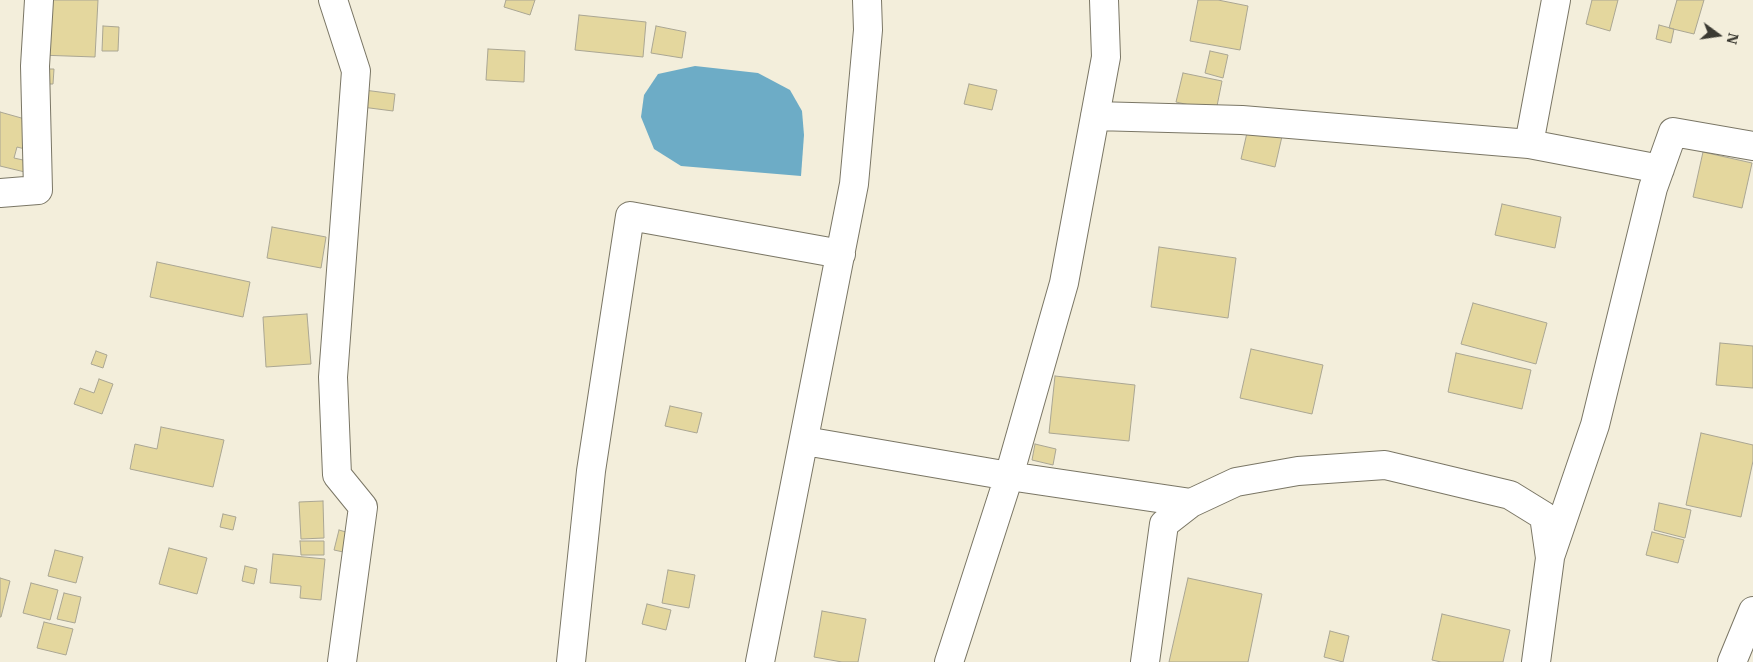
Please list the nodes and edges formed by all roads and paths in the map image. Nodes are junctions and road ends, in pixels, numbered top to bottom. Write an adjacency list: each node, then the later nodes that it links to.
1 (39, 0): 10 (street)
2 (333, 0): 17 (street)
3 (867, 0): 11 (street)
4 (1104, 0): 6 (street)
5 (1556, 0): 7 (street)
6 (1095, 116): 7 (street); 13 (street)
7 (1529, 144): 9 (street)
8 (1753, 146): 9 (street)
9 (1660, 169): 15 (street)
10 (0, 193)
11 (840, 254): 12 (street); 18 (street)
12 (805, 441): 13 (street); 19 (street)
13 (1009, 476): 14 (street); 20 (street)
14 (1191, 503): 15 (street); 21 (street)
15 (1550, 558): 22 (street)
16 (1753, 611): 23 (street)
17 (342, 662)
18 (571, 662)
19 (760, 662)
20 (949, 662)
21 (1145, 662)
22 (1536, 662)
23 (1732, 662)

